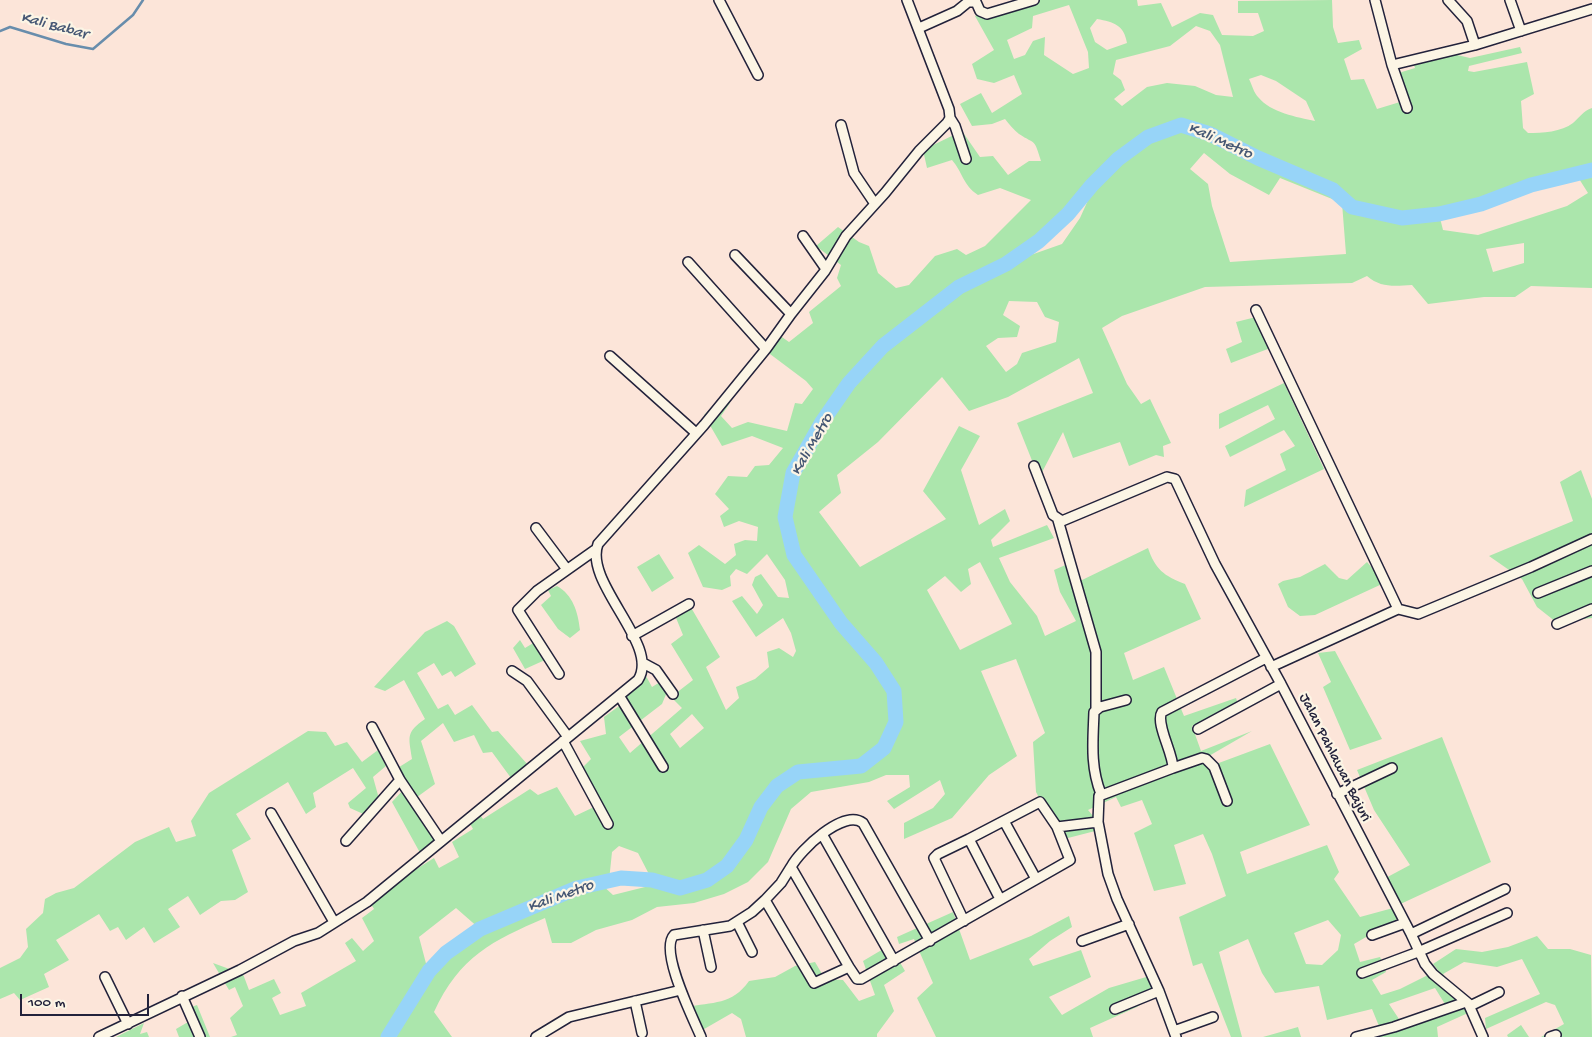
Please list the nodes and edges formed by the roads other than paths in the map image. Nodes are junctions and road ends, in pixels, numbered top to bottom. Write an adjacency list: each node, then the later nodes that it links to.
1 (718, 0): 12 (street)
2 (907, 0): 8 (street)
3 (1034, 0): 8 (street)
4 (1375, 0): 11 (street)
5 (1448, 0): 10 (street)
6 (1510, 0): 9 (street)
7 (1592, 9): 9 (street)
8 (917, 25): 14 (street)
9 (1521, 31): 10 (street)
10 (1476, 45): 11 (street)
11 (1392, 66): 13 (street)
12 (758, 76)
13 (1407, 108)
14 (950, 118): 16 (street); 17 (street)
15 (841, 124): 17 (street)
16 (966, 159)
17 (875, 204): 21 (street)
18 (803, 236): 21 (street)
19 (735, 255): 23 (street)
20 (688, 262): 24 (street)
21 (826, 269): 23 (street)
22 (1256, 310): 36 (street)
23 (791, 314): 24 (street)
24 (766, 349): 26 (street)
25 (610, 356): 26 (street)
26 (696, 433): 31 (street)
27 (1034, 466): 28 (street)
28 (1058, 520): 40 (street, Jalan Pahlawan Bajuri); 49 (street)
29 (536, 528): 32 (street)
30 (1592, 539): 36 (street)
31 (595, 550): 32 (street); 39 (street)
32 (566, 568): 44 (street)
33 (1592, 571): 34 (street)
34 (1538, 593)
35 (690, 604): 39 (street)
36 (1398, 609): 42 (street)
37 (1592, 609): 38 (street)
38 (1557, 624)
39 (632, 636): 41 (street)
40 (1266, 658): 42 (street, Jalan Pahlawan Bajuri); 54 (street)
41 (643, 663): 46 (street); 47 (street)
42 (1271, 667): 45 (street, Jalan Pahlawan Bajuri)
43 (512, 671): 52 (street)
44 (559, 674)
45 (1281, 684): 51 (street); 58 (street, Jalan Pahlawan Bajuri)
46 (673, 694)
47 (620, 697): 52 (street); 53 (street)
48 (1126, 700): 49 (street)
49 (1096, 708): 57 (street)
50 (372, 727): 56 (street)
51 (1198, 730)
52 (566, 739): 63 (street); 68 (street)
53 (663, 767)
54 (1173, 768): 57 (street); 59 (street)
55 (1392, 768): 58 (street)
56 (400, 780): 67 (street); 68 (street)
57 (1102, 794): 62 (street)
58 (1337, 794): 78 (street, Jalan Pahlawan Bajuri)
59 (1227, 801)
60 (271, 813): 76 (street)
61 (1004, 821): 64 (street); 66 (street); 70 (street)
62 (1098, 822): 64 (street); 79 (street)
63 (608, 824)
64 (1057, 827): 70 (street)
65 (822, 834): 69 (street); 83 (street); 87 (street)
66 (969, 839): 73 (street); 75 (street)
67 (346, 840)
68 (442, 841): 76 (street)
69 (791, 867): 72 (street); 89 (street)
70 (1036, 879): 73 (street)
71 (1506, 889): 81 (street)
72 (765, 900): 77 (street); 89 (street)
73 (1000, 900): 75 (street)
74 (1507, 913): 86 (street)
75 (964, 920): 83 (street)
76 (334, 922): 95 (street)
77 (737, 922): 80 (street); 85 (street)
78 (1405, 923): 81 (street, Jalan Pahlawan Bajuri); 82 (street)
79 (1128, 924): 84 (street); 93 (street)
80 (703, 930): 88 (street); 92 (street)
81 (1411, 934): 86 (street, Jalan Pahlawan Bajuri)
82 (1372, 935)
83 (930, 941): 87 (street)
84 (1082, 941)
85 (752, 952)
86 (1418, 952): 90 (street); 97 (street, Jalan Pahlawan Bajuri)
87 (894, 961): 89 (street)
88 (711, 967)
89 (849, 967)
90 (1362, 973)
91 (105, 977): 100 (street)
92 (681, 990): 96 (street); 108 (street)
93 (1159, 991): 98 (street); 103 (street)
94 (1499, 992): 97 (street)
95 (182, 996): 100 (street); 105 (street)
96 (635, 1001): 101 (street); 102 (street)
97 (1468, 1004): 109 (street); 110 (street, Jalan Pahlawan Bajuri)
98 (1115, 1009)
99 (1213, 1017): 103 (street)
100 (128, 1024): 104 (street)
101 (550, 1028): 106 (street); 107 (street)
102 (642, 1033)
103 (1175, 1034)
104 (99, 1037)
105 (200, 1037)
106 (536, 1037)
107 (553, 1037)
108 (701, 1037)
109 (1356, 1037)
110 (1483, 1037)

